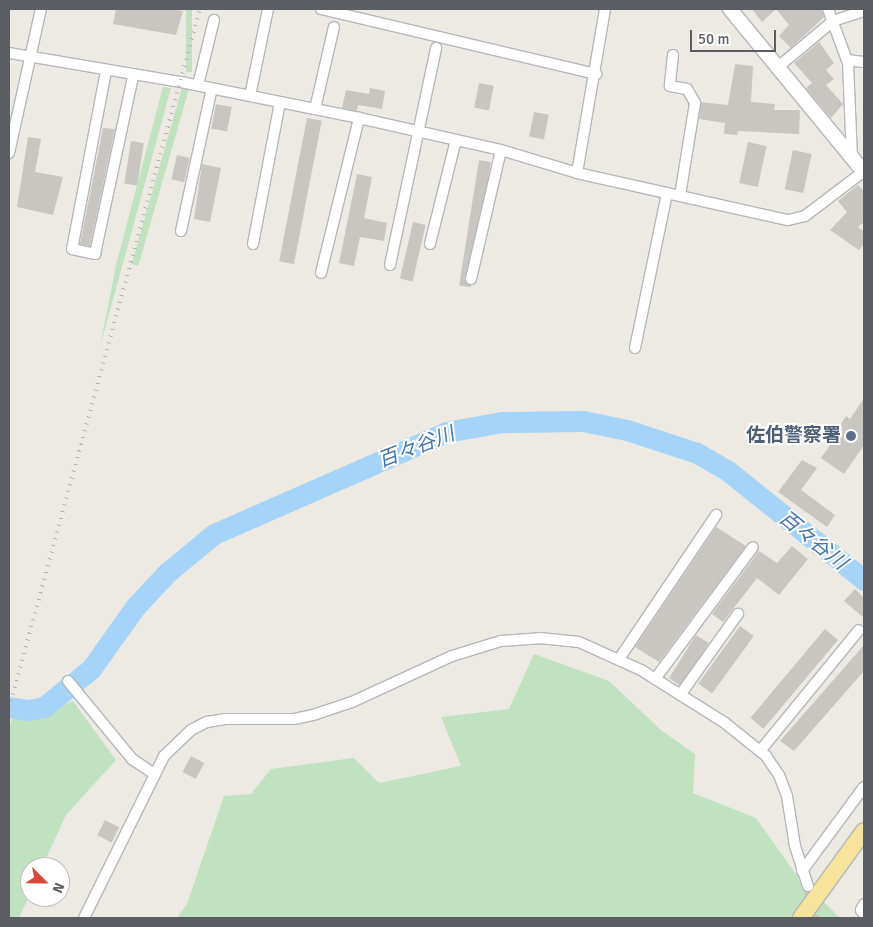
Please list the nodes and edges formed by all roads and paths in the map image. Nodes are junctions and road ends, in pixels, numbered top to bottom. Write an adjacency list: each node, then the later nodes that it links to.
1 (41, 9): 14 (street)
2 (268, 9): 23 (street)
3 (321, 9): 19 (street)
4 (605, 9): 19 (street)
5 (730, 9): 17 (main road)
6 (828, 9): 9 (street)
7 (864, 11): 9 (street)
8 (214, 20): 21 (street)
9 (833, 21): 15 (street); 17 (street)
10 (334, 27): 25 (street)
11 (436, 48): 27 (street)
12 (9, 53): 14 (street)
13 (673, 55): 35 (street)
14 (30, 58): 18 (street); 30 (street)
15 (847, 60): 16 (street); 31 (street)
16 (864, 62)
17 (778, 67): 31 (main road)
18 (106, 71): 20 (street); 20 (street)
19 (596, 74): 33 (street)
20 (133, 76): 21 (street)
21 (198, 85): 22 (street)
22 (212, 88): 23 (street); 36 (street)
23 (250, 96): 24 (street)
24 (280, 103): 25 (street); 37 (street)
25 (315, 109): 26 (street)
26 (359, 118): 27 (street); 40 (street)
27 (418, 130): 28 (street); 39 (street)
28 (456, 140): 29 (street); 38 (street)
29 (501, 150): 33 (street); 41 (street)
30 (9, 154)
31 (852, 157): 32 (main road)
32 (864, 172): 35 (street)
33 (577, 173): 34 (street)
34 (667, 193): 35 (street); 42 (street)
35 (680, 196)
36 (181, 231)
37 (253, 244)
38 (430, 244)
39 (390, 265)
40 (321, 273)
41 (471, 279)
42 (635, 348)
43 (716, 515): 47 (street)
44 (753, 547): 48 (street)
45 (738, 614): 50 (street)
46 (859, 630): 51 (street)
47 (619, 659): 48 (street); 52 (street)
48 (655, 679): 50 (street)
49 (68, 681): 52 (street)
50 (680, 694): 51 (street)
51 (760, 751): 55 (street)
52 (154, 774): 59 (street)
53 (864, 787): 55 (street)
54 (864, 832): 60 (highway)
55 (802, 871): 56 (street)
56 (808, 886)
57 (864, 904): 58 (street)
58 (864, 914)
59 (84, 918)
60 (801, 918)

